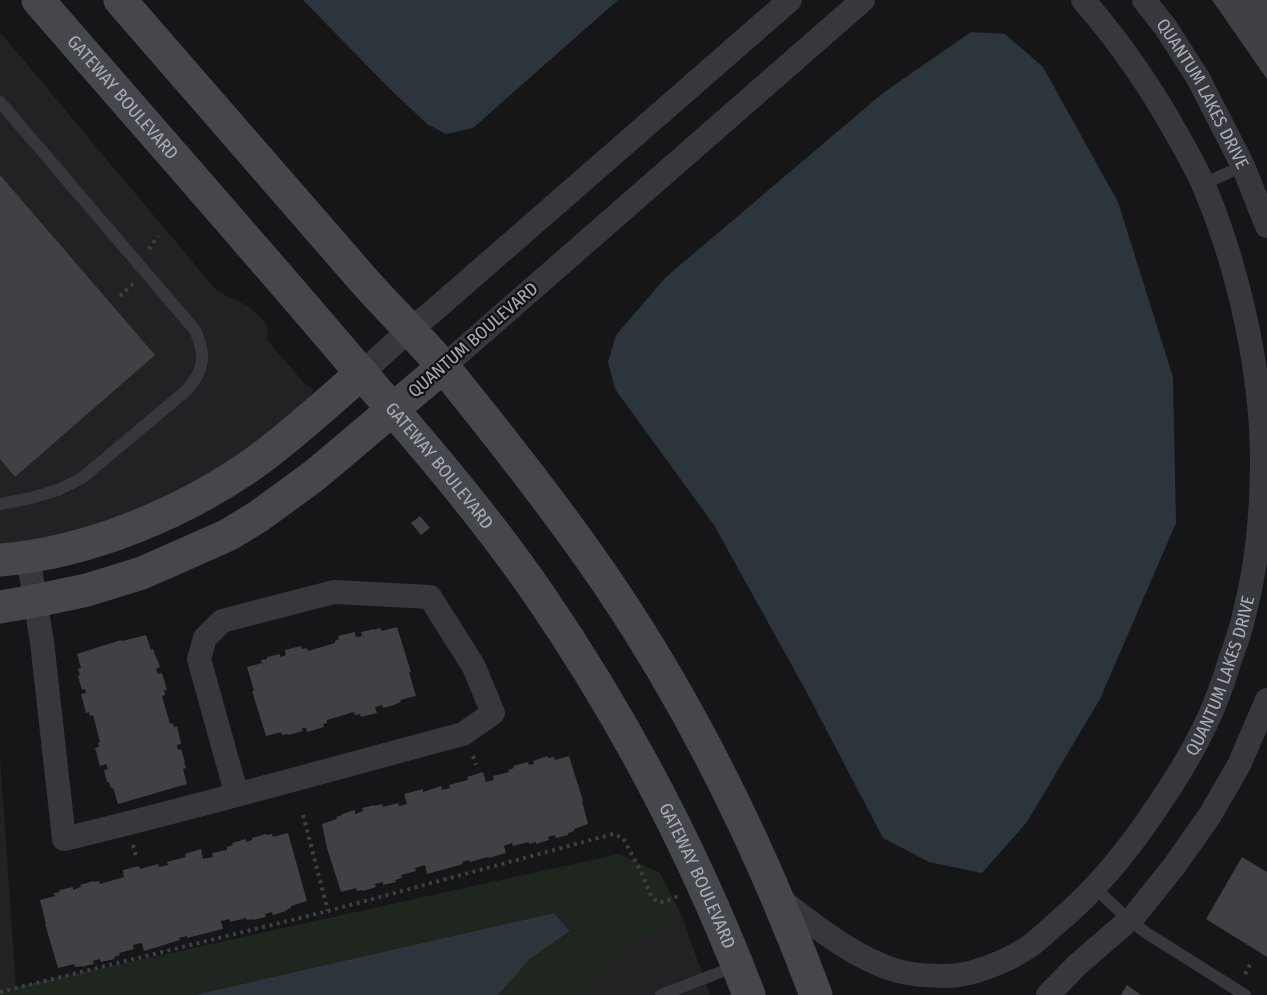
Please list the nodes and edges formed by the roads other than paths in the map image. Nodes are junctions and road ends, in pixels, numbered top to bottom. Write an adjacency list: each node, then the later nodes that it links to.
1 (38, 0): 13 (main road, GATEWAY BOULEVARD)
2 (120, 0): 11 (main road)
3 (790, 0): 11 (street)
4 (863, 0): 12 (street, QUANTUM BOULEVARD)
5 (1083, 0): 9 (street, QUANTUM LAKES DRIVE)
6 (1144, 0): 8 (street, QUANTUM LAKES DRIVE)
7 (0, 102): 15 (lane)
8 (1243, 166): 9 (lane); 10 (street, QUANTUM LAKES DRIVE)
9 (1203, 184): 21 (street, QUANTUM LAKES DRIVE)
10 (1267, 226)
11 (409, 330): 12 (main road); 13 (street)
12 (443, 367): 14 (main road, QUANTUM BOULEVARD); 22 (main road)
13 (362, 373): 14 (main road, GATEWAY BOULEVARD); 16 (main road)
14 (393, 409): 17 (main road, QUANTUM BOULEVARD); 24 (main road, GATEWAY BOULEVARD)
15 (0, 504)
16 (14, 558): 17 (street)
17 (35, 601): 18 (main road, QUANTUM BOULEVARD); 20 (street)
18 (0, 607)
19 (1267, 700): 23 (street)
20 (237, 795): 20 (street)
21 (1095, 888): 22 (street, QUANTUM LAKES DRIVE); 23 (lane)
22 (778, 898): 26 (main road)
23 (1129, 920): 27 (street); 28 (lane)
24 (743, 980): 25 (lane)
25 (661, 995)
26 (816, 995)
27 (1048, 995)
28 (1245, 995)

